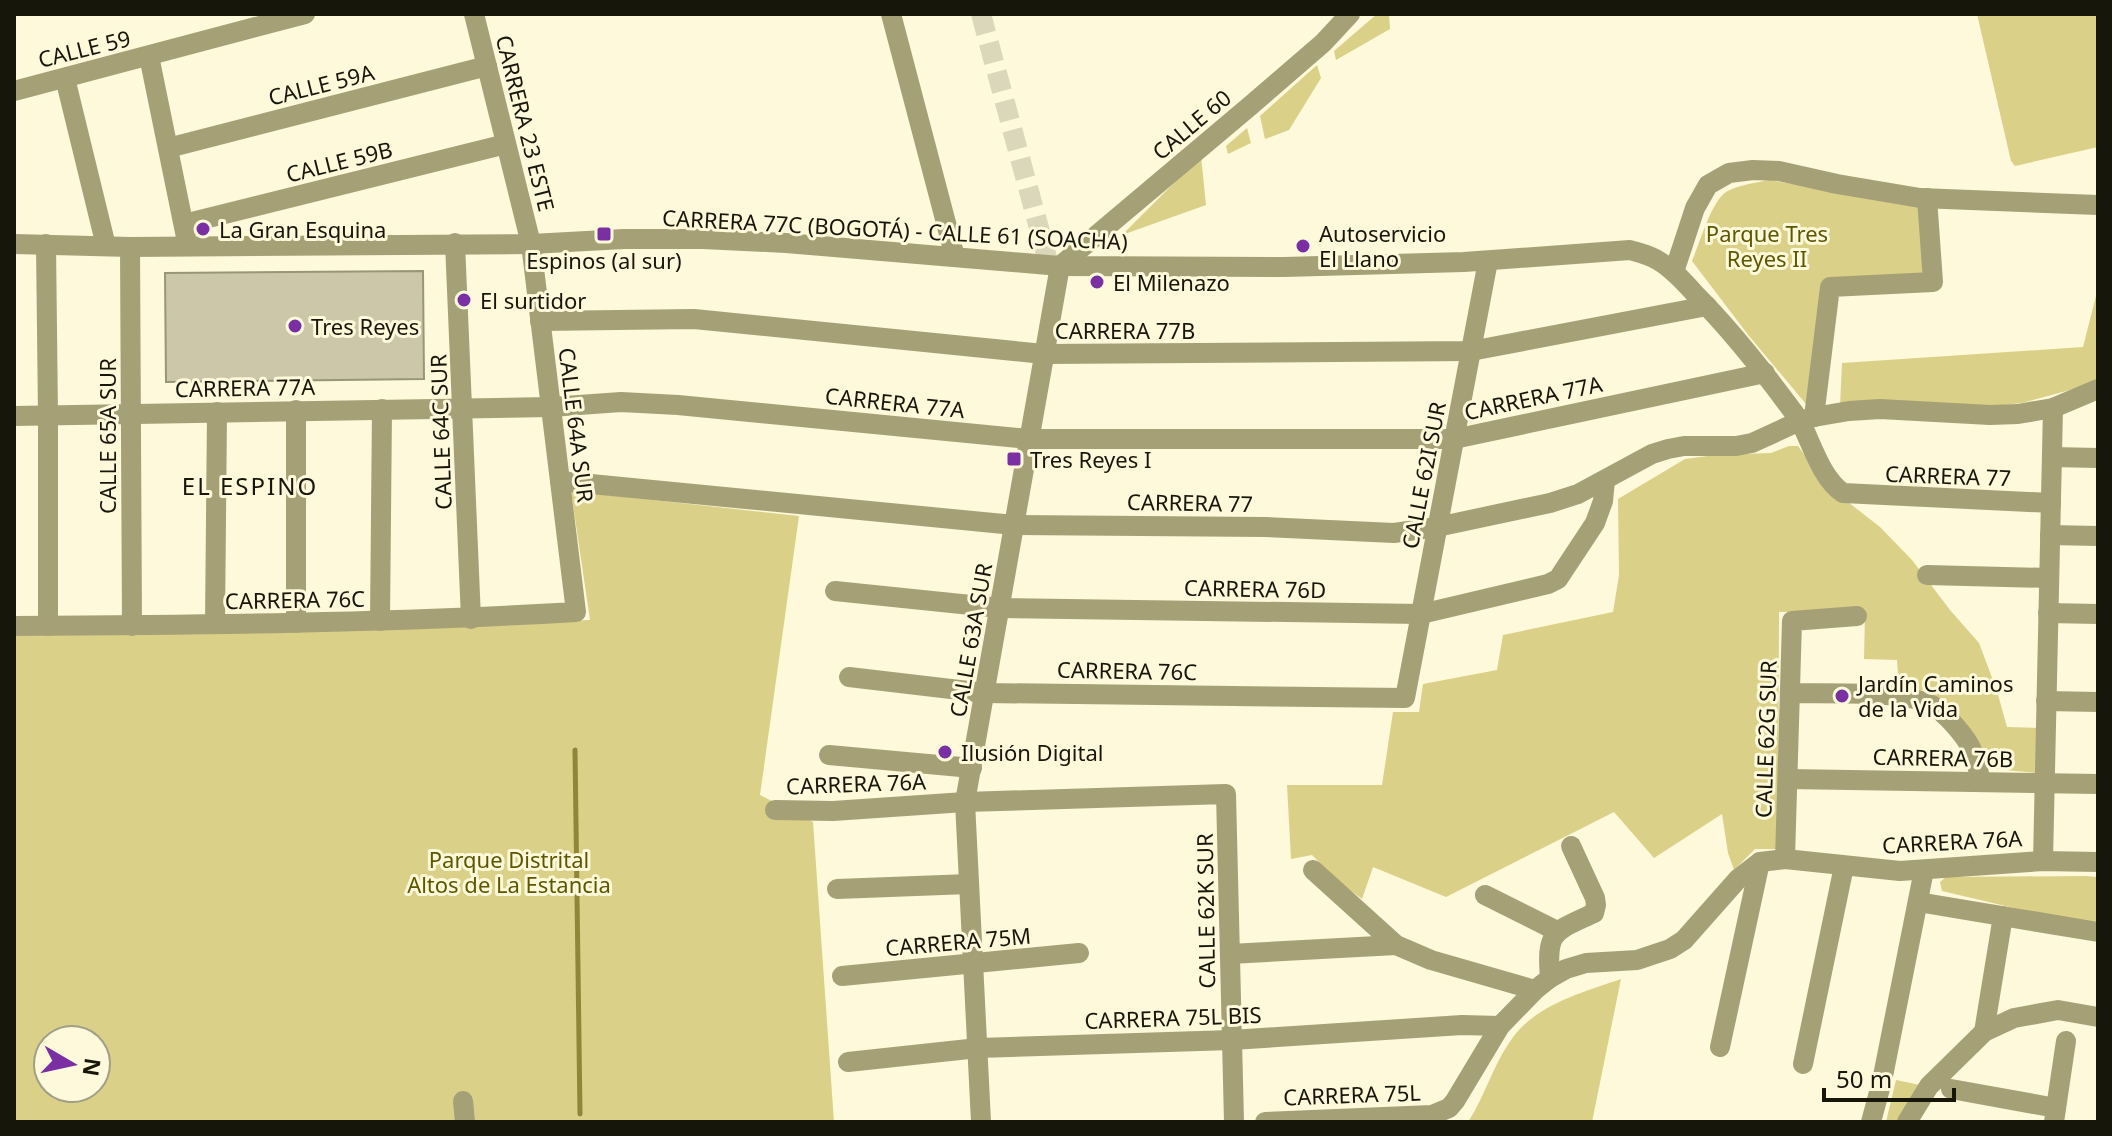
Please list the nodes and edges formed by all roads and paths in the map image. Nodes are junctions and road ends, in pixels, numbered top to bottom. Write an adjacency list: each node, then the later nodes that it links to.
1 (305, 14): 5 (street, CALLE 59)
2 (474, 14): 6 (street, CARRERA 23 ESTE)
3 (891, 14): 21 (street)
4 (1350, 14): 23 (street, CALLE 60)
5 (149, 56): 7 (street, CALLE 59); 10 (street)
6 (487, 66): 9 (street, CARRERA 23 ESTE); 10 (street, CALLE 59A)
7 (65, 78): 8 (street, CALLE 59); 18 (street)
8 (14, 91)
9 (506, 144): 13 (street, CALLE 59B); 17 (street, CARRERA 23 ESTE)
10 (168, 148): 13 (street)
11 (1927, 198): 12 (street); 24 (street); 40 (street)
12 (2098, 205)
13 (184, 224): 19 (street)
14 (455, 243): 17 (street, CARRERA 77C (BOGOTÁ) - CALLE 61 (SOACHA)); 19 (street, CARRERA 77C (BOGOTÁ) - CALLE 61 (SOACHA)); 31 (street, CALLE 64C SUR)
15 (14, 244): 16 (street, CARRERA 77C (BOGOTÁ) - CALLE 61 (SOACHA))
16 (46, 244): 18 (street, CARRERA 77C (BOGOTÁ) - CALLE 61 (SOACHA)); 38 (street)
17 (531, 244): 21 (street, CARRERA 77C (BOGOTÁ) - CALLE 61 (SOACHA)); 26 (street, CALLE 64A SUR)
18 (106, 246): 20 (street, CARRERA 77C (BOGOTÁ) - CALLE 61 (SOACHA))
19 (187, 246): 20 (street, CARRERA 77C (BOGOTÁ) - CALLE 61 (SOACHA))
20 (130, 247): 37 (street, CALLE 65A SUR)
21 (955, 257): 23 (street, CARRERA 77C (BOGOTÁ) - CALLE 61 (SOACHA))
22 (1488, 261): 23 (street, CARRERA 77C (BOGOTÁ) - CALLE 61 (SOACHA)); 24 (street, CARRERA 77C (BOGOTÁ) - CALLE 61 (SOACHA)); 27 (street, CALLE 62I SUR)
23 (1060, 266): 28 (street, CALLE 63A SUR)
24 (1674, 272): 25 (street)
25 (1707, 306): 27 (street, CARRERA 77B); 29 (street)
26 (540, 321): 28 (street, CARRERA 77B); 32 (street, CALLE 64A SUR)
27 (1471, 351): 28 (street, CARRERA 77B); 42 (street, CALLE 62I SUR)
28 (1044, 354): 41 (street, CALLE 63A SUR)
29 (1765, 373): 40 (street); 42 (street, CARRERA 77A)
30 (2098, 389): 33 (street, CARRERA 77)
31 (463, 407): 32 (street, CARRERA 77A); 34 (street, CARRERA 77A); 61 (street, CALLE 64C SUR)
32 (551, 407): 41 (street, CARRERA 77A); 46 (street, CALLE 64A SUR)
33 (2053, 408): 40 (street, CARRERA 77); 43 (street)
34 (382, 409): 35 (street, CARRERA 77A); 62 (street)
35 (296, 410): 36 (street, CARRERA 77A); 63 (street)
36 (217, 412): 37 (street, CARRERA 77A); 64 (street)
37 (131, 414): 38 (street, CARRERA 77A); 67 (street, CALLE 65A SUR)
38 (48, 415): 39 (street, CARRERA 77A); 66 (street)
39 (14, 416)
40 (1807, 419): 45 (street, CARRERA 77); 47 (street, CARRERA 77)
41 (1029, 439): 42 (street, CARRERA 77A); 48 (street, CALLE 63A SUR)
42 (1454, 439): 49 (street, CALLE 62I SUR)
43 (2052, 457): 44 (street); 47 (street)
44 (2098, 458)
45 (1605, 480): 49 (street, CARRERA 77); 58 (street, CARRERA 76D)
46 (560, 481): 48 (street, CARRERA 77); 56 (street, CALLE 64A SUR)
47 (2051, 503): 50 (street)
48 (1014, 525): 49 (street, CARRERA 77); 55 (street, CALLE 63A SUR)
49 (1437, 527): 58 (street, CALLE 62I SUR)
50 (2050, 535): 51 (street); 53 (street)
51 (2098, 536)
52 (1927, 575): 53 (street)
53 (2049, 578): 57 (street)
54 (835, 591): 55 (street, CARRERA 76D)
55 (1000, 608): 58 (street, CARRERA 76D); 69 (street, CALLE 63A SUR)
56 (576, 612): 61 (street, CARRERA 76C)
57 (2048, 613): 59 (street); 72 (street)
58 (1421, 614): 71 (street, CALLE 62I SUR)
59 (2098, 614)
60 (1857, 616): 70 (street, CALLE 62G SUR)
61 (471, 619): 62 (street, CARRERA 76C)
62 (380, 621): 63 (street, CARRERA 76C)
63 (296, 623): 64 (street, CARRERA 76C)
64 (215, 624): 67 (street, CARRERA 76C)
65 (14, 626): 66 (street, CARRERA 76C)
66 (48, 626): 67 (street, CARRERA 76C)
67 (132, 626)
68 (849, 677): 69 (street, CARRERA 76C)
69 (985, 693): 71 (street, CARRERA 76C); 75 (street, CALLE 63A SUR)
70 (1790, 693): 76 (street, CALLE 62G SUR); 77 (street)
71 (1405, 698)
72 (2046, 701): 73 (street); 78 (street)
73 (2098, 702)
74 (829, 755): 75 (street)
75 (972, 768): 81 (street, CALLE 63A SUR)
76 (1788, 779): 77 (street, CARRERA 76B); 84 (street, CALLE 62G SUR)
77 (1981, 782): 78 (street, CARRERA 76B)
78 (2045, 782): 79 (street, CARRERA 76B); 85 (street)
79 (2098, 784)
80 (1226, 794): 81 (street, CARRERA 76A); 100 (street, CALLE 62K SUR)
81 (965, 802): 82 (street, CARRERA 76A); 91 (street, CALLE 63A SUR)
82 (775, 810)
83 (1571, 846): 96 (street)
84 (1785, 859): 86 (street, CARRERA 76A); 88 (street, CARRERA 76A)
85 (2043, 861): 87 (street, CARRERA 76A); 90 (street, CARRERA 76A)
86 (1760, 862): 103 (street); 109 (street)
87 (2098, 862)
88 (1844, 866): 90 (street, CARRERA 76A); 112 (street)
89 (1313, 870): 98 (street)
90 (1924, 870): 94 (street)
91 (969, 884): 92 (street); 101 (street, CALLE 63A SUR)
92 (837, 889)
93 (1485, 895): 96 (street)
94 (1918, 902): 95 (street); 120 (street)
95 (2003, 916): 97 (street); 106 (street)
96 (1557, 931): 103 (street)
97 (2098, 932)
98 (1396, 945): 100 (street); 103 (street)
99 (1079, 953): 101 (street, CARRERA 75M)
100 (1230, 954): 107 (street, CALLE 62K SUR)
101 (974, 964): 102 (street, CARRERA 75M); 110 (street, CALLE 63A SUR)
102 (842, 976)
103 (1542, 984): 105 (street)
104 (2098, 1017): 106 (street)
105 (1500, 1026): 107 (street, CARRERA 75L BIS); 115 (street, CARRERA 75L)
106 (1984, 1032): 121 (street)
107 (1232, 1040): 110 (street, CARRERA 75L BIS); 118 (street, CALLE 62K SUR)
108 (2066, 1041): 114 (street)
109 (1720, 1047)
110 (978, 1048): 111 (street, CARRERA 75L BIS); 117 (street, CALLE 63A SUR)
111 (848, 1062)
112 (1803, 1064)
113 (1951, 1089): 114 (street)
114 (2055, 1115)
115 (1412, 1119): 116 (street, CARRERA 75L)
116 (1322, 1121): 119 (street, CARRERA 75L)
117 (981, 1122)
118 (1234, 1122)
119 (1265, 1122)
120 (1871, 1122)
121 (1907, 1122)

